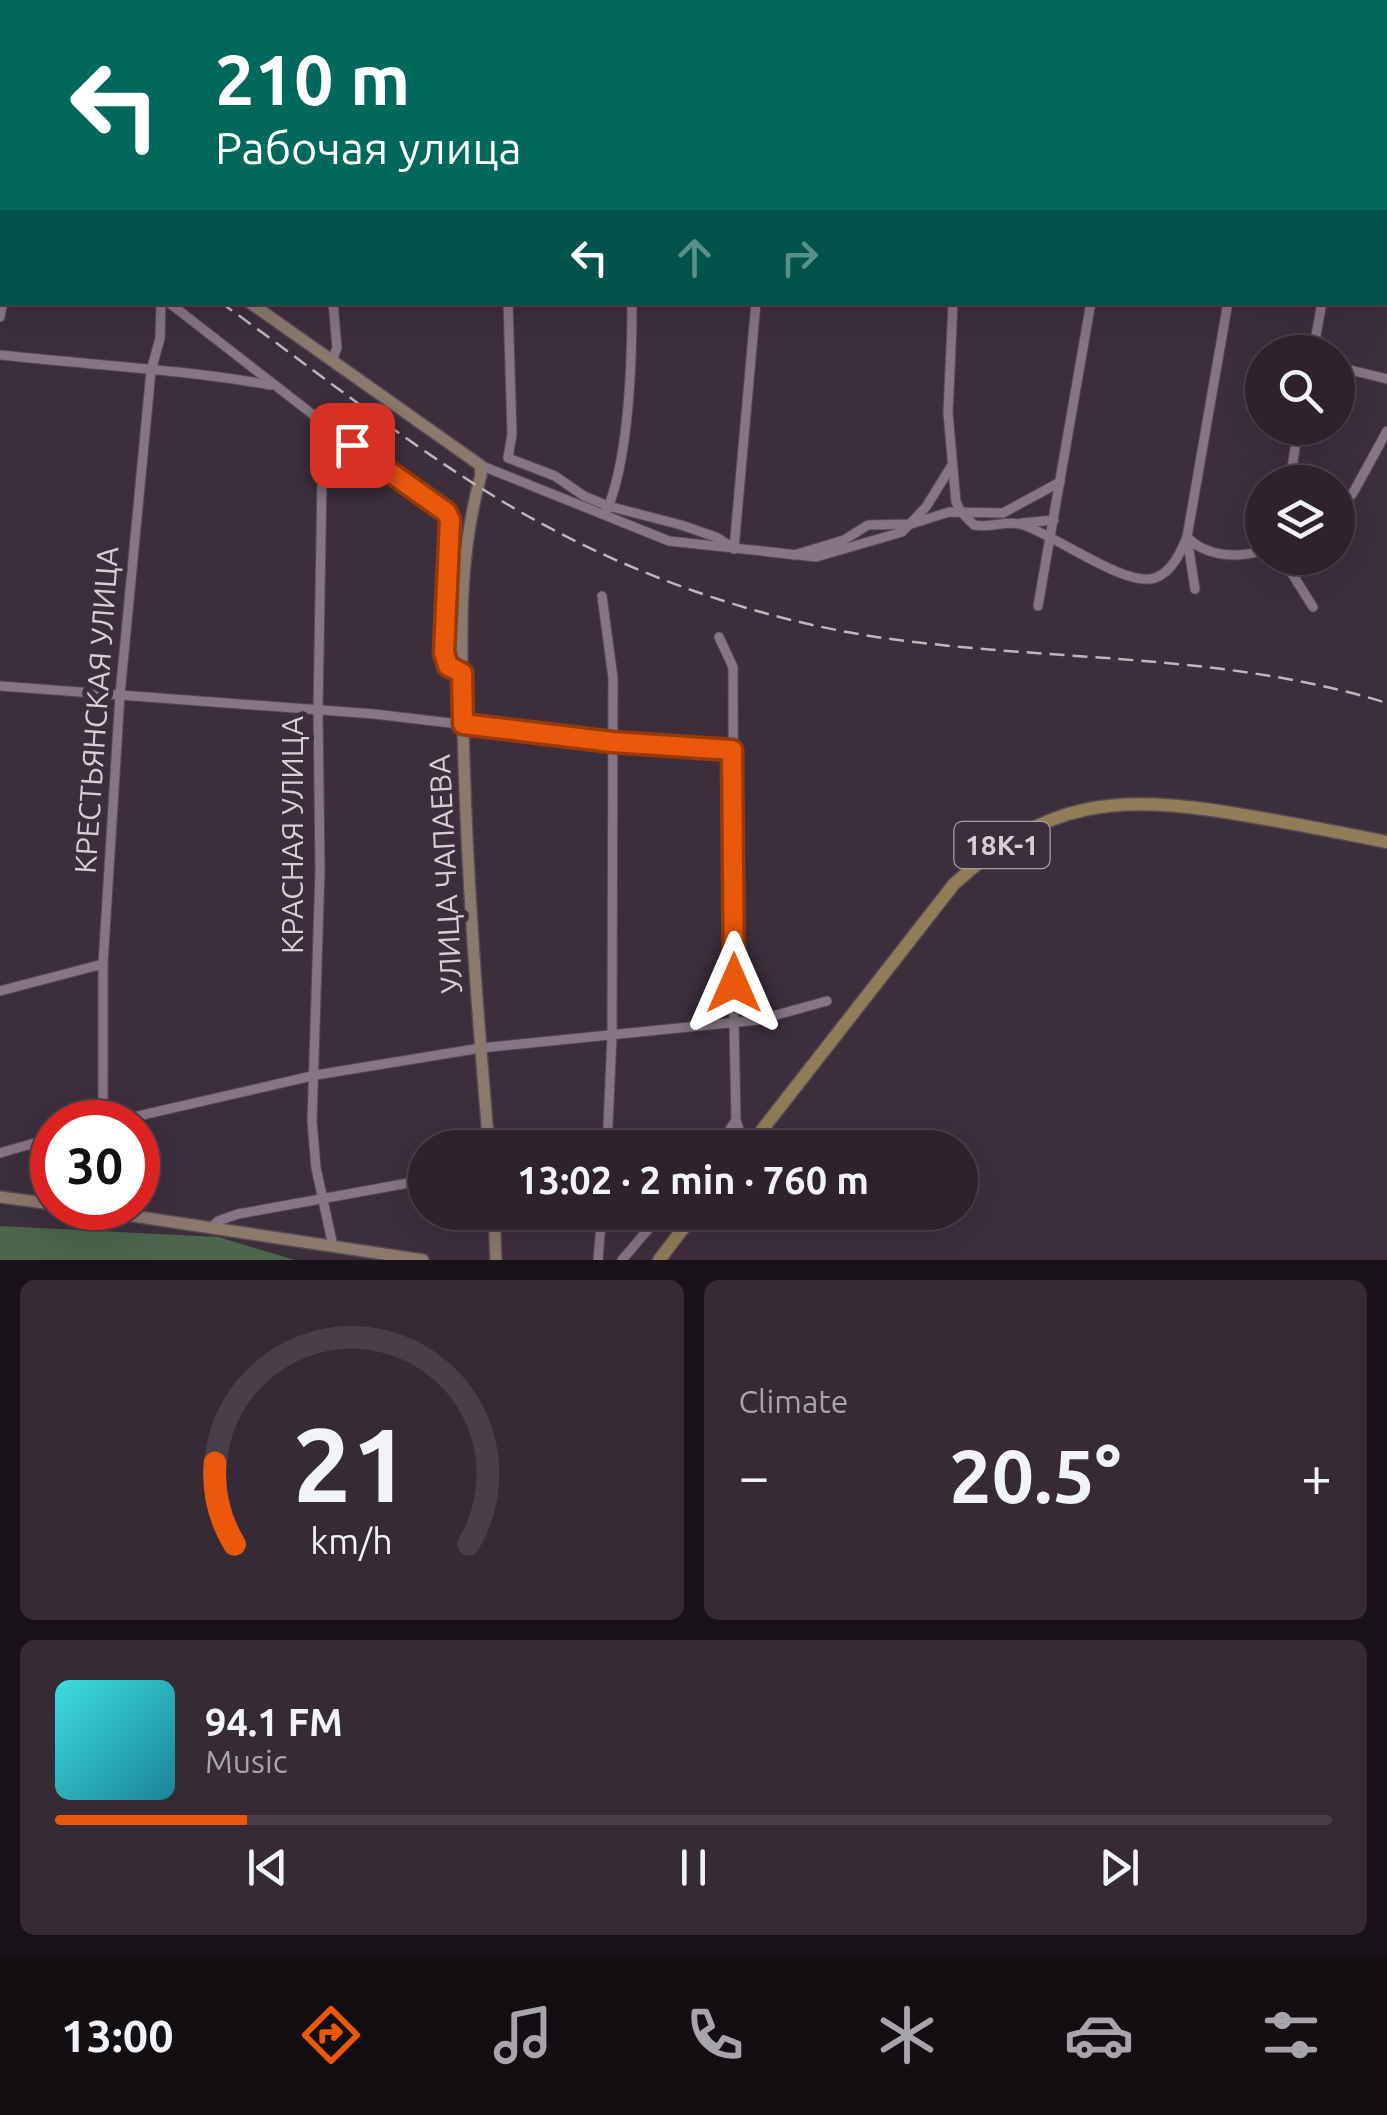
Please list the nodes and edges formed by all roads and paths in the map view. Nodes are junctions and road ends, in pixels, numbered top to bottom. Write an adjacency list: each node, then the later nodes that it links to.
1 (165, 305): 15 (street, КРЕСТЬЯНСКАЯ УЛИЦА)
2 (169, 305): 18 (street)
3 (253, 305): 14 (street)
4 (333, 305): 14 (street)
5 (508, 305): 25 (street)
6 (632, 305): 25 (street)
7 (756, 305): 33 (street)
8 (953, 305): 21 (street)
9 (1090, 305): 23 (street)
10 (1227, 305): 32 (street)
11 (1321, 305): 12 (street)
12 (1315, 335)
13 (0, 356): 15 (street)
14 (332, 360): 22 (street)
15 (151, 370): 18 (street); 44 (street, КРЕСТЬЯНСКАЯ УЛИЦА)
16 (1355, 371): 17 (street)
17 (1387, 379)
18 (272, 386): 19 (street)
19 (322, 422): 42 (street); 45 (street, КРАСНАЯ УЛИЦА)
20 (1387, 431): 24 (street)
21 (952, 464): 26 (street); 30 (street)
22 (480, 465): 27 (street); 42 (street, УЛИЦА ЧАПАЕВА)
23 (1060, 482): 26 (street); 28 (street)
24 (1355, 489)
25 (608, 506): 27 (street); 33 (street)
26 (961, 512): 29 (street); 30 (street)
27 (604, 517): 33 (street)
28 (1054, 520): 29 (street); 31 (street)
29 (1016, 523): 31 (street)
30 (912, 524): 35 (street); 35 (street)
31 (1051, 536): 32 (street); 39 (street)
32 (1188, 537): 34 (street); 37 (street)
33 (734, 549): 35 (street)
34 (1245, 552)
35 (792, 556)
36 (1293, 575): 40 (street)
37 (1195, 589)
38 (602, 596): 47 (street)
39 (1038, 606)
40 (1313, 607)
41 (718, 637): 48 (street)
42 (462, 673): 46 (street, УЛИЦА ЧАПАЕВА)
43 (0, 686): 44 (street)
44 (120, 695): 45 (street); 50 (street, КРЕСТЬЯНСКАЯ УЛИЦА)
45 (318, 710): 46 (street); 56 (street, КРАСНАЯ УЛИЦА)
46 (463, 724): 47 (street); 55 (street, УЛИЦА ЧАПАЕВА)
47 (612, 742): 48 (street); 54 (street)
48 (732, 750): 53 (street)
49 (1387, 842): 64 (main road, 18К-1)
50 (103, 964): 51 (street); 57 (street, КРЕСТЬЯНСКАЯ УЛИЦА)
51 (0, 991)
52 (827, 1001): 53 (street)
53 (734, 1023): 54 (street); 59 (street)
54 (612, 1034): 55 (street); 61 (street)
55 (481, 1048): 56 (street); 60 (street, УЛИЦА ЧАПАЕВА)
56 (316, 1075): 58 (street); 68 (street, КРАСНАЯ УЛИЦА)
57 (104, 1100)
58 (160, 1111)
59 (736, 1120): 62 (street); 63 (street)
60 (488, 1130)
61 (608, 1130)
62 (732, 1130)
63 (740, 1130)
64 (760, 1130)
65 (30, 1144): 66 (street)
66 (0, 1153)
67 (408, 1183): 68 (street)
68 (322, 1197): 72 (street); 77 (street, КРАСНАЯ УЛИЦА)
69 (0, 1198): 70 (street)
70 (30, 1201)
71 (160, 1220): 72 (street)
72 (211, 1228): 77 (street)
73 (495, 1230): 79 (street)
74 (600, 1230): 80 (street)
75 (648, 1230): 81 (street)
76 (682, 1230): 82 (main road)
77 (333, 1246): 78 (street)
78 (423, 1260)
79 (496, 1260)
80 (598, 1260)
81 (622, 1260)
82 (659, 1260)

